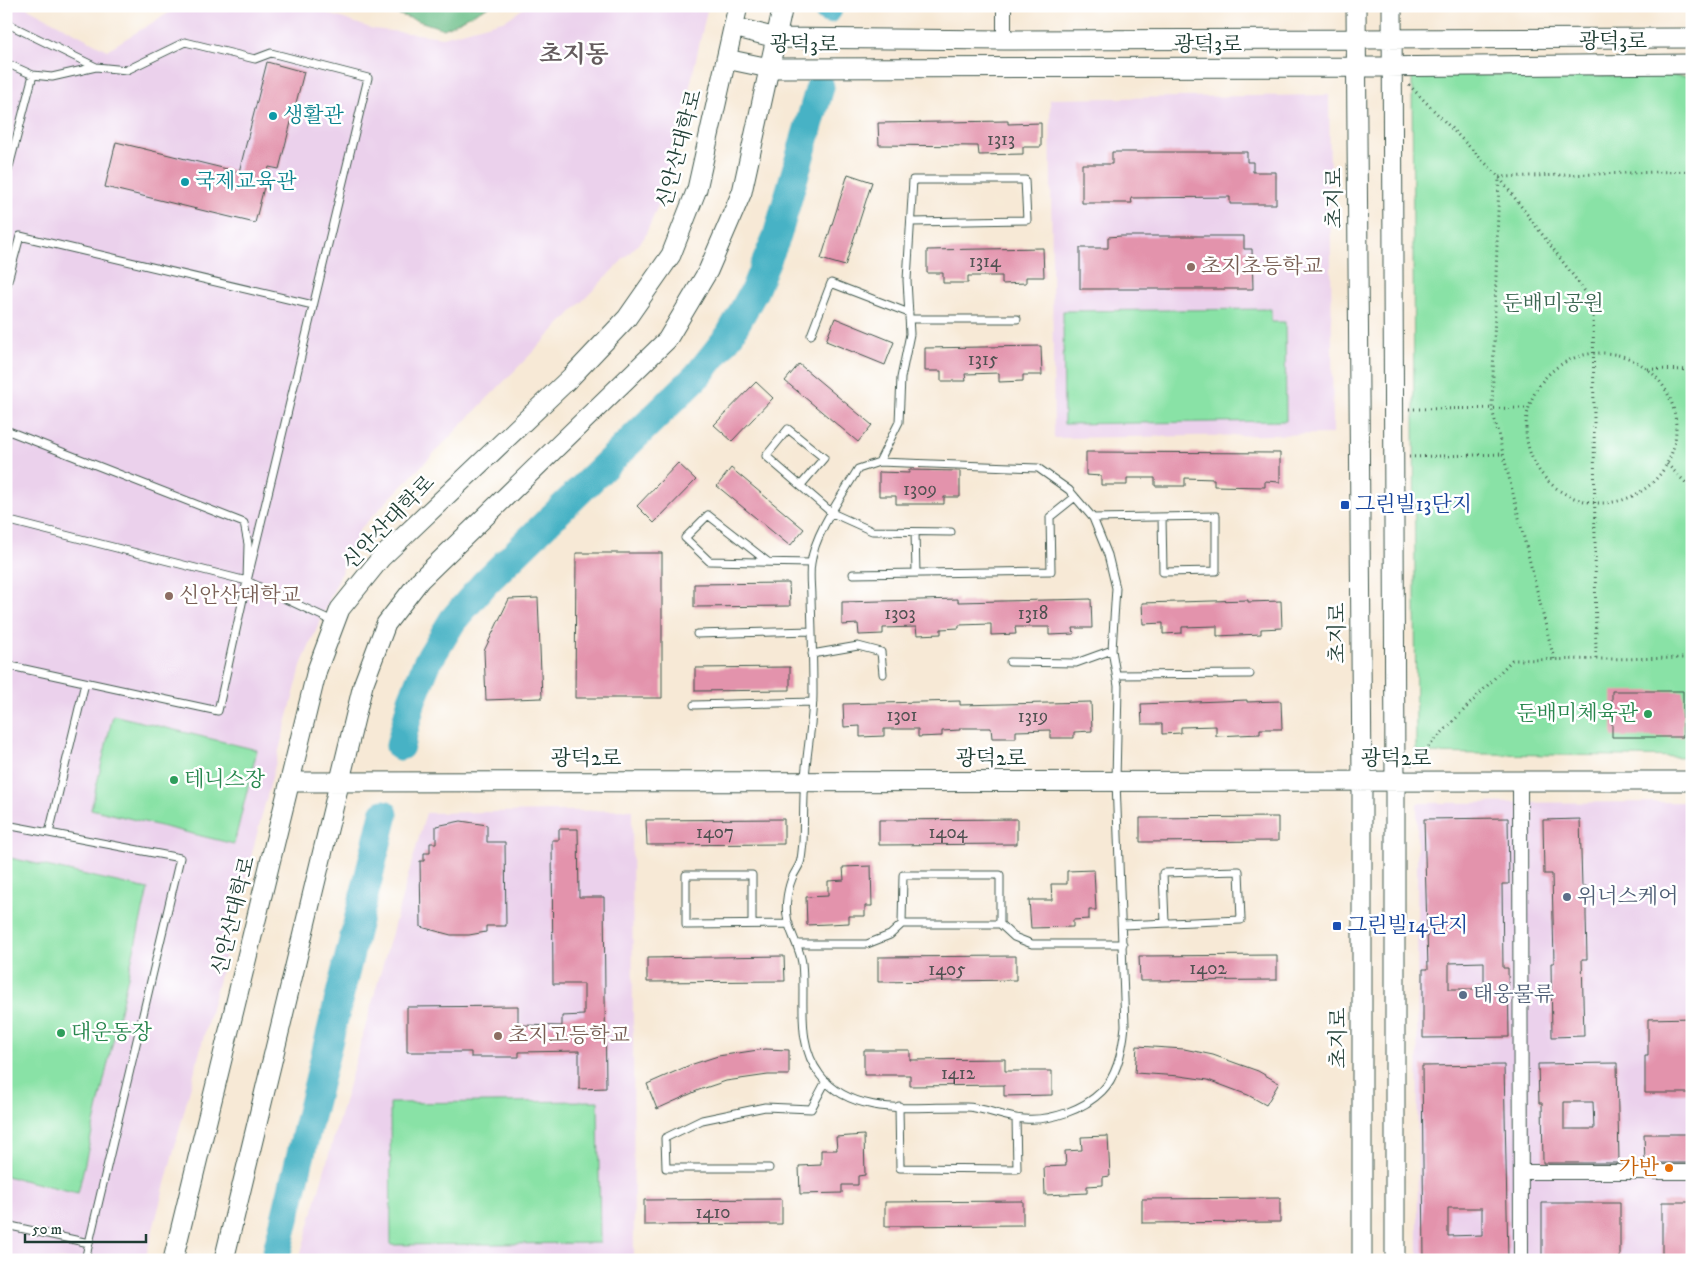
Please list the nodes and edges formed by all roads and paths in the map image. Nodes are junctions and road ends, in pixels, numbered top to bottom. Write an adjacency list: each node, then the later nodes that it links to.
1 (738, 6): 7 (street, 신안산대학로)
2 (783, 6): 8 (street)
3 (1004, 6): 12 (street)
4 (1356, 6): 10 (street, 초지로)
5 (1392, 6): 11 (street)
6 (6, 23): 17 (lane)
7 (734, 27): 8 (street, 광덕3로); 13 (street, 신안산대학로)
8 (776, 38): 12 (street, 광덕3로); 19 (street)
9 (1692, 38): 11 (street, 광덕3로)
10 (1356, 39): 11 (street, 광덕3로); 12 (street, 광덕3로); 18 (street, 초지로)
11 (1392, 39): 16 (street)
12 (1004, 40)
13 (726, 59): 19 (street, 광덕3로); 56 (street, 신안산대학로)
14 (6, 63): 20 (lane)
15 (1692, 64): 16 (street, 광덕3로)
16 (1391, 66): 18 (street, 광덕3로); 22 (path); 35 (street)
17 (96, 67): 20 (lane); 26 (lane)
18 (1356, 67): 19 (street, 광덕3로); 74 (street, 초지로)
19 (769, 68): 79 (street)
20 (33, 75): 23 (lane)
21 (1692, 171): 22 (path)
22 (1498, 177): 30 (path); 33 (path)
23 (6, 178)
24 (912, 222): 24 (lane); 27 (lane)
25 (6, 288): 26 (lane)
26 (313, 305): 55 (lane)
27 (909, 316): 28 (lane); 29 (lane); 39 (lane)
28 (1017, 319)
29 (811, 335)
30 (1594, 353): 31 (path); 34 (path); 44 (path)
31 (1647, 369): 32 (path); 40 (path)
32 (1692, 370)
33 (1492, 408): 34 (path); 35 (path); 37 (path)
34 (1529, 408): 44 (path)
35 (1393, 409): 38 (street)
36 (6, 430): 55 (lane)
37 (1503, 454): 38 (path); 63 (path)
38 (1393, 457): 75 (street)
39 (879, 462): 43 (lane); 45 (lane)
40 (1667, 464): 42 (path); 44 (path)
41 (801, 485): 41 (lane); 45 (lane)
42 (1692, 489)
43 (1075, 497): 47 (lane); 53 (lane)
44 (1595, 503): 62 (path)
45 (832, 513): 49 (lane); 52 (lane)
46 (1162, 517): 46 (lane); 47 (lane)
47 (1092, 518): 59 (lane)
48 (6, 520): 55 (lane)
49 (915, 532): 50 (lane); 53 (lane)
50 (950, 532)
51 (768, 562): 51 (lane); 52 (lane)
52 (811, 562): 57 (lane)
53 (916, 573): 54 (lane)
54 (853, 574)
55 (247, 581): 56 (lane); 69 (lane)
56 (335, 622): 78 (street, 신안산대학로)
57 (812, 631): 58 (lane); 60 (lane)
58 (696, 634)
59 (1112, 650): 64 (lane); 68 (lane)
60 (812, 654): 66 (lane); 70 (lane)
61 (1692, 658): 62 (path)
62 (1596, 659): 63 (path)
63 (1554, 660): 75 (path)
64 (1010, 662)
65 (6, 666): 69 (lane)
66 (883, 674)
67 (1250, 674): 68 (lane)
68 (1116, 675): 73 (lane)
69 (85, 683): 81 (lane)
70 (812, 702): 71 (lane); 72 (lane)
71 (694, 705)
72 (804, 781): 73 (street, 광덕2로); 79 (street, 광덕2로); 84 (lane)
73 (1116, 781): 74 (street, 광덕2로); 87 (lane)
74 (1362, 781): 75 (street, 광덕2로); 101 (street, 초지로)
75 (1395, 781): 76 (street, 광덕2로); 102 (street)
76 (1520, 781): 77 (street, 광덕2로); 94 (street)
77 (1692, 781)
78 (290, 782): 79 (street, 광덕2로); 99 (street, 신안산대학로)
79 (339, 782): 100 (street)
80 (6, 825): 81 (lane)
81 (49, 833): 97 (lane)
82 (1165, 923): 82 (lane); 87 (lane)
83 (752, 924): 83 (lane); 84 (lane)
84 (790, 924): 88 (lane)
85 (902, 924): 86 (lane); 86 (lane); 88 (lane)
86 (1000, 924): 89 (lane)
87 (1122, 925): 89 (lane)
88 (797, 944): 90 (lane)
89 (1123, 944): 92 (lane)
90 (826, 1081): 91 (lane); 93 (lane)
91 (900, 1106): 92 (lane); 92 (lane)
92 (1016, 1118)
93 (769, 1168)
94 (1521, 1172): 95 (street); 103 (street)
95 (1692, 1172)
96 (6, 1225): 97 (lane)
97 (89, 1243): 98 (lane)
98 (85, 1260)
99 (173, 1260)
100 (224, 1260)
101 (1362, 1260)
102 (1395, 1260)
103 (1521, 1260)

